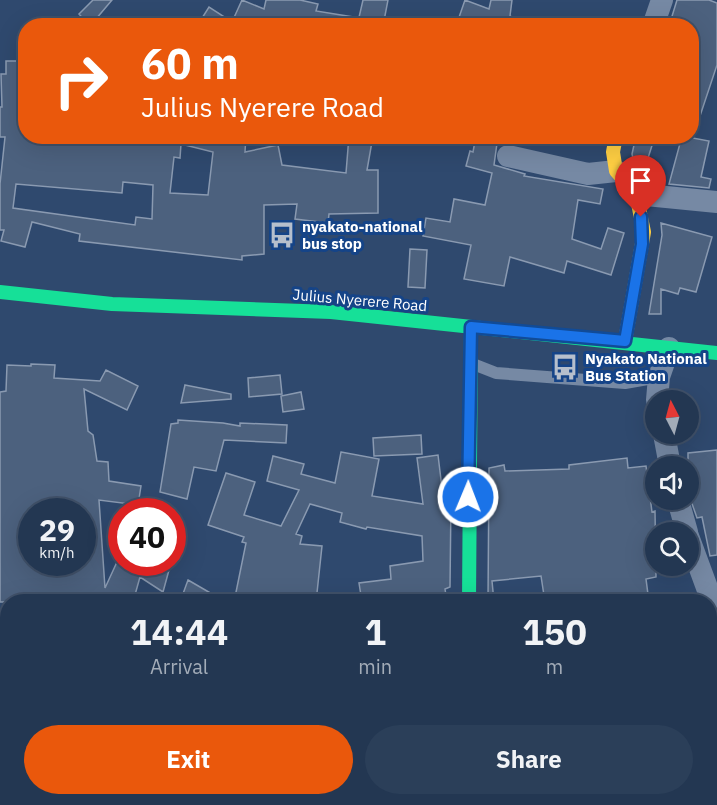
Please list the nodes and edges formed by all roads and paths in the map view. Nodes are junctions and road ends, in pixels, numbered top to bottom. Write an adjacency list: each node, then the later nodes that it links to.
1 (662, 0): 2 (street)
2 (656, 18)
3 (614, 144): 5 (main road)
4 (508, 156): 5 (street)
5 (616, 171): 6 (main road)
6 (636, 194): 7 (street); 10 (main road)
7 (717, 202)
8 (0, 292): 9 (main road, Julius Nyerere Road)
9 (471, 327): 10 (main road, Julius Nyerere Road); 13 (main road)
10 (625, 341): 11 (main road, Julius Nyerere Road)
11 (669, 348): 12 (main road, Julius Nyerere Road); 14 (street)
12 (717, 353)
13 (471, 363): 14 (lane); 17 (main road)
14 (659, 377): 15 (street)
15 (658, 390)
16 (699, 565): 18 (street)
17 (469, 594)
18 (709, 594)

